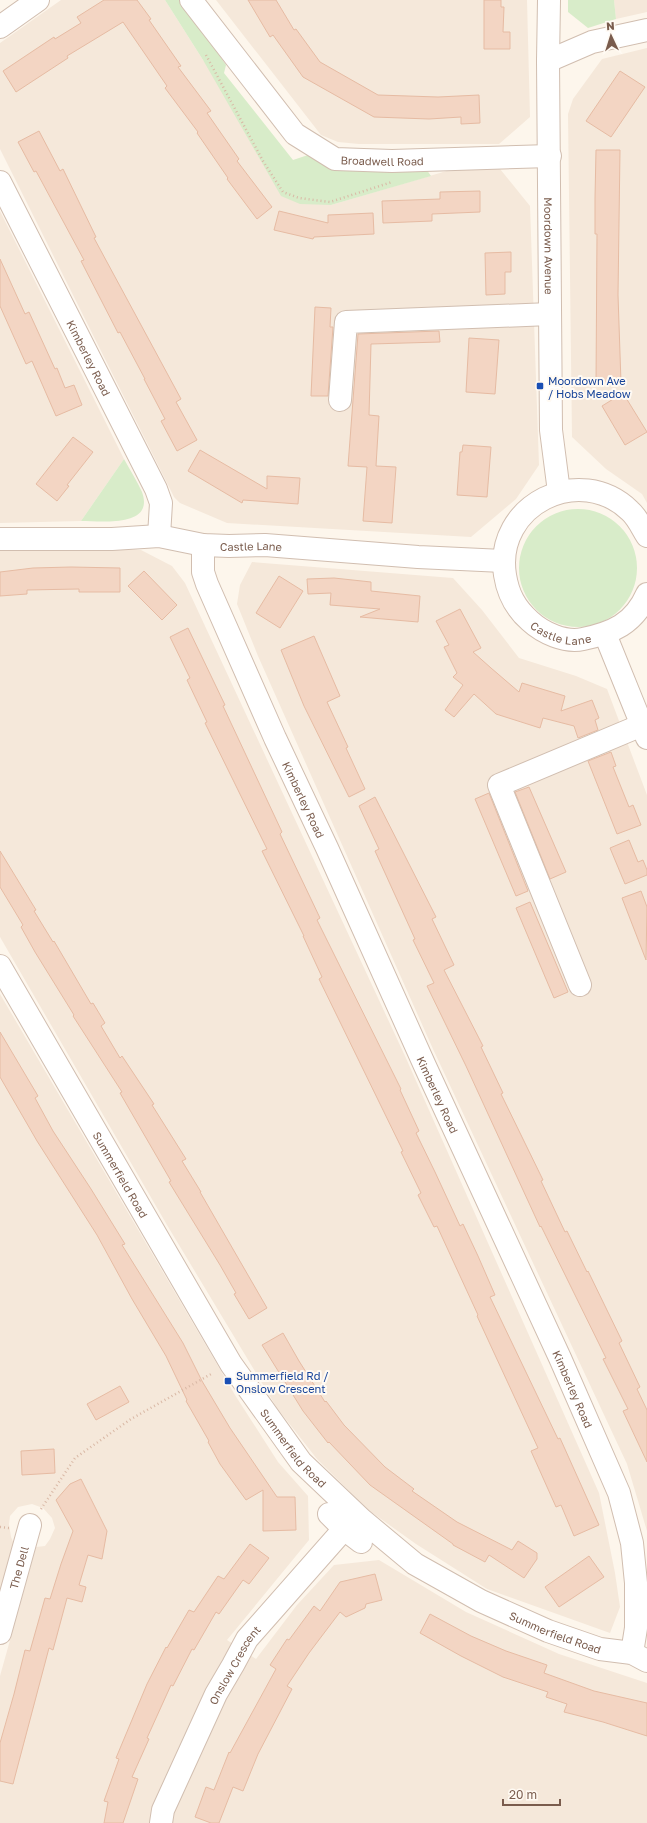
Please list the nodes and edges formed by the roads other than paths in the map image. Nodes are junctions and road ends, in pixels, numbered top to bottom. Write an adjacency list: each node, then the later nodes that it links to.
1 (38, 0): 4 (street)
2 (191, 0): 7 (street, Broadwell Road)
3 (549, 0): 6 (street, Moordown Avenue)
4 (0, 27)
5 (647, 30): 6 (street)
6 (548, 61): 7 (street, Moordown Avenue)
7 (550, 156): 9 (street, Moordown Avenue)
8 (0, 182): 12 (street, Kimberley Road)
9 (550, 314): 10 (street); 11 (street, Moordown Avenue)
10 (340, 400)
11 (559, 492): 13 (street, Castle Lane); 16 (street, Castle Lane)
12 (159, 536): 14 (street, Castle Lane); 15 (street, Castle Lane)
13 (647, 536)
14 (0, 539)
15 (203, 545): 16 (street, Castle Lane); 25 (street, Kimberley Road)
16 (503, 561): 18 (street, Castle Lane)
17 (647, 594): 18 (street, Castle Lane)
18 (605, 634): 19 (street)
19 (644, 731): 21 (street)
20 (0, 966): 25 (street, Summerfield Road)
21 (580, 985)
22 (30, 1525): 24 (street, The Dell)
23 (361, 1542): 26 (street, Onslow Crescent)
24 (0, 1633)
25 (640, 1657)
26 (161, 1823)

